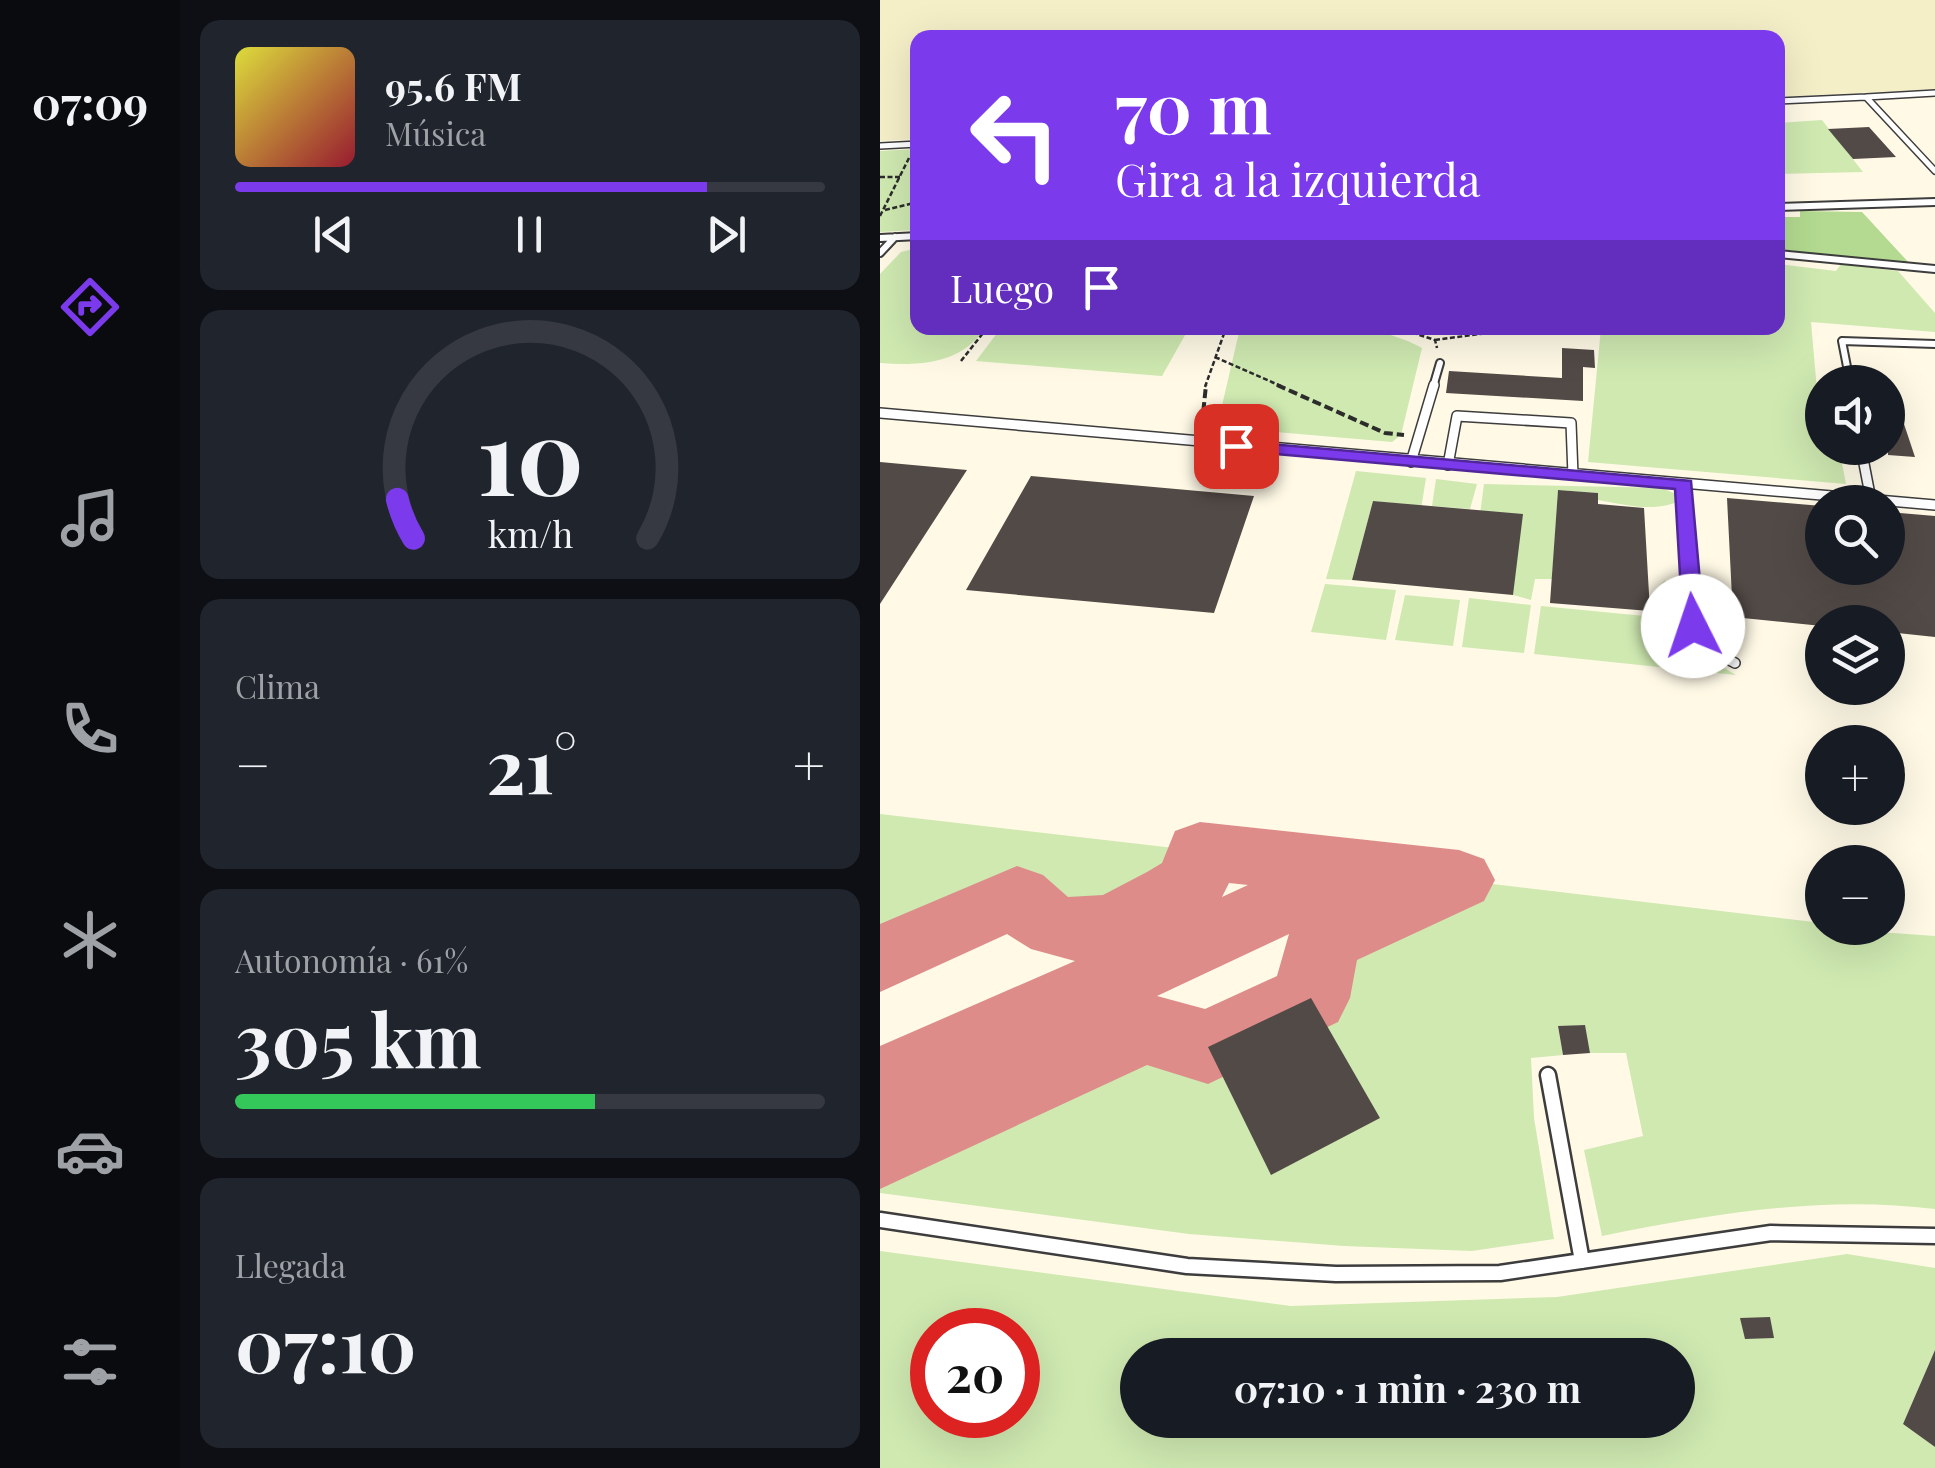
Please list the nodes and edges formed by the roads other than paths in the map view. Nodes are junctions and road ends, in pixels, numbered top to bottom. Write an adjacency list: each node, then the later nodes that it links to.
1 (1935, 93): 2 (lane)
2 (1866, 97): 3 (lane); 6 (lane)
3 (1785, 101)
4 (910, 144): 5 (lane)
5 (880, 146)
6 (1935, 170)
7 (1935, 202): 8 (lane)
8 (1785, 207)
9 (910, 236): 10 (lane)
10 (895, 237): 11 (lane); 12 (lane)
11 (880, 238)
12 (880, 253)
13 (1785, 255): 14 (lane)
14 (1935, 269)
15 (1935, 344): 17 (lane)
16 (1440, 363): 19 (lane)
17 (1847, 365)
18 (880, 412): 19 (lane)
19 (1411, 462): 20 (lane)
20 (1448, 465): 21 (lane); 21 (lane)
21 (1573, 475): 22 (lane)
22 (1684, 484): 23 (lane); 26 (lane)
23 (1805, 494)
24 (1905, 503): 25 (lane)
25 (1935, 505)
26 (1735, 663)
27 (1548, 1076): 30 (lane)
28 (880, 1220): 30 (lane)
29 (1935, 1236): 30 (lane)
30 (1582, 1260)

